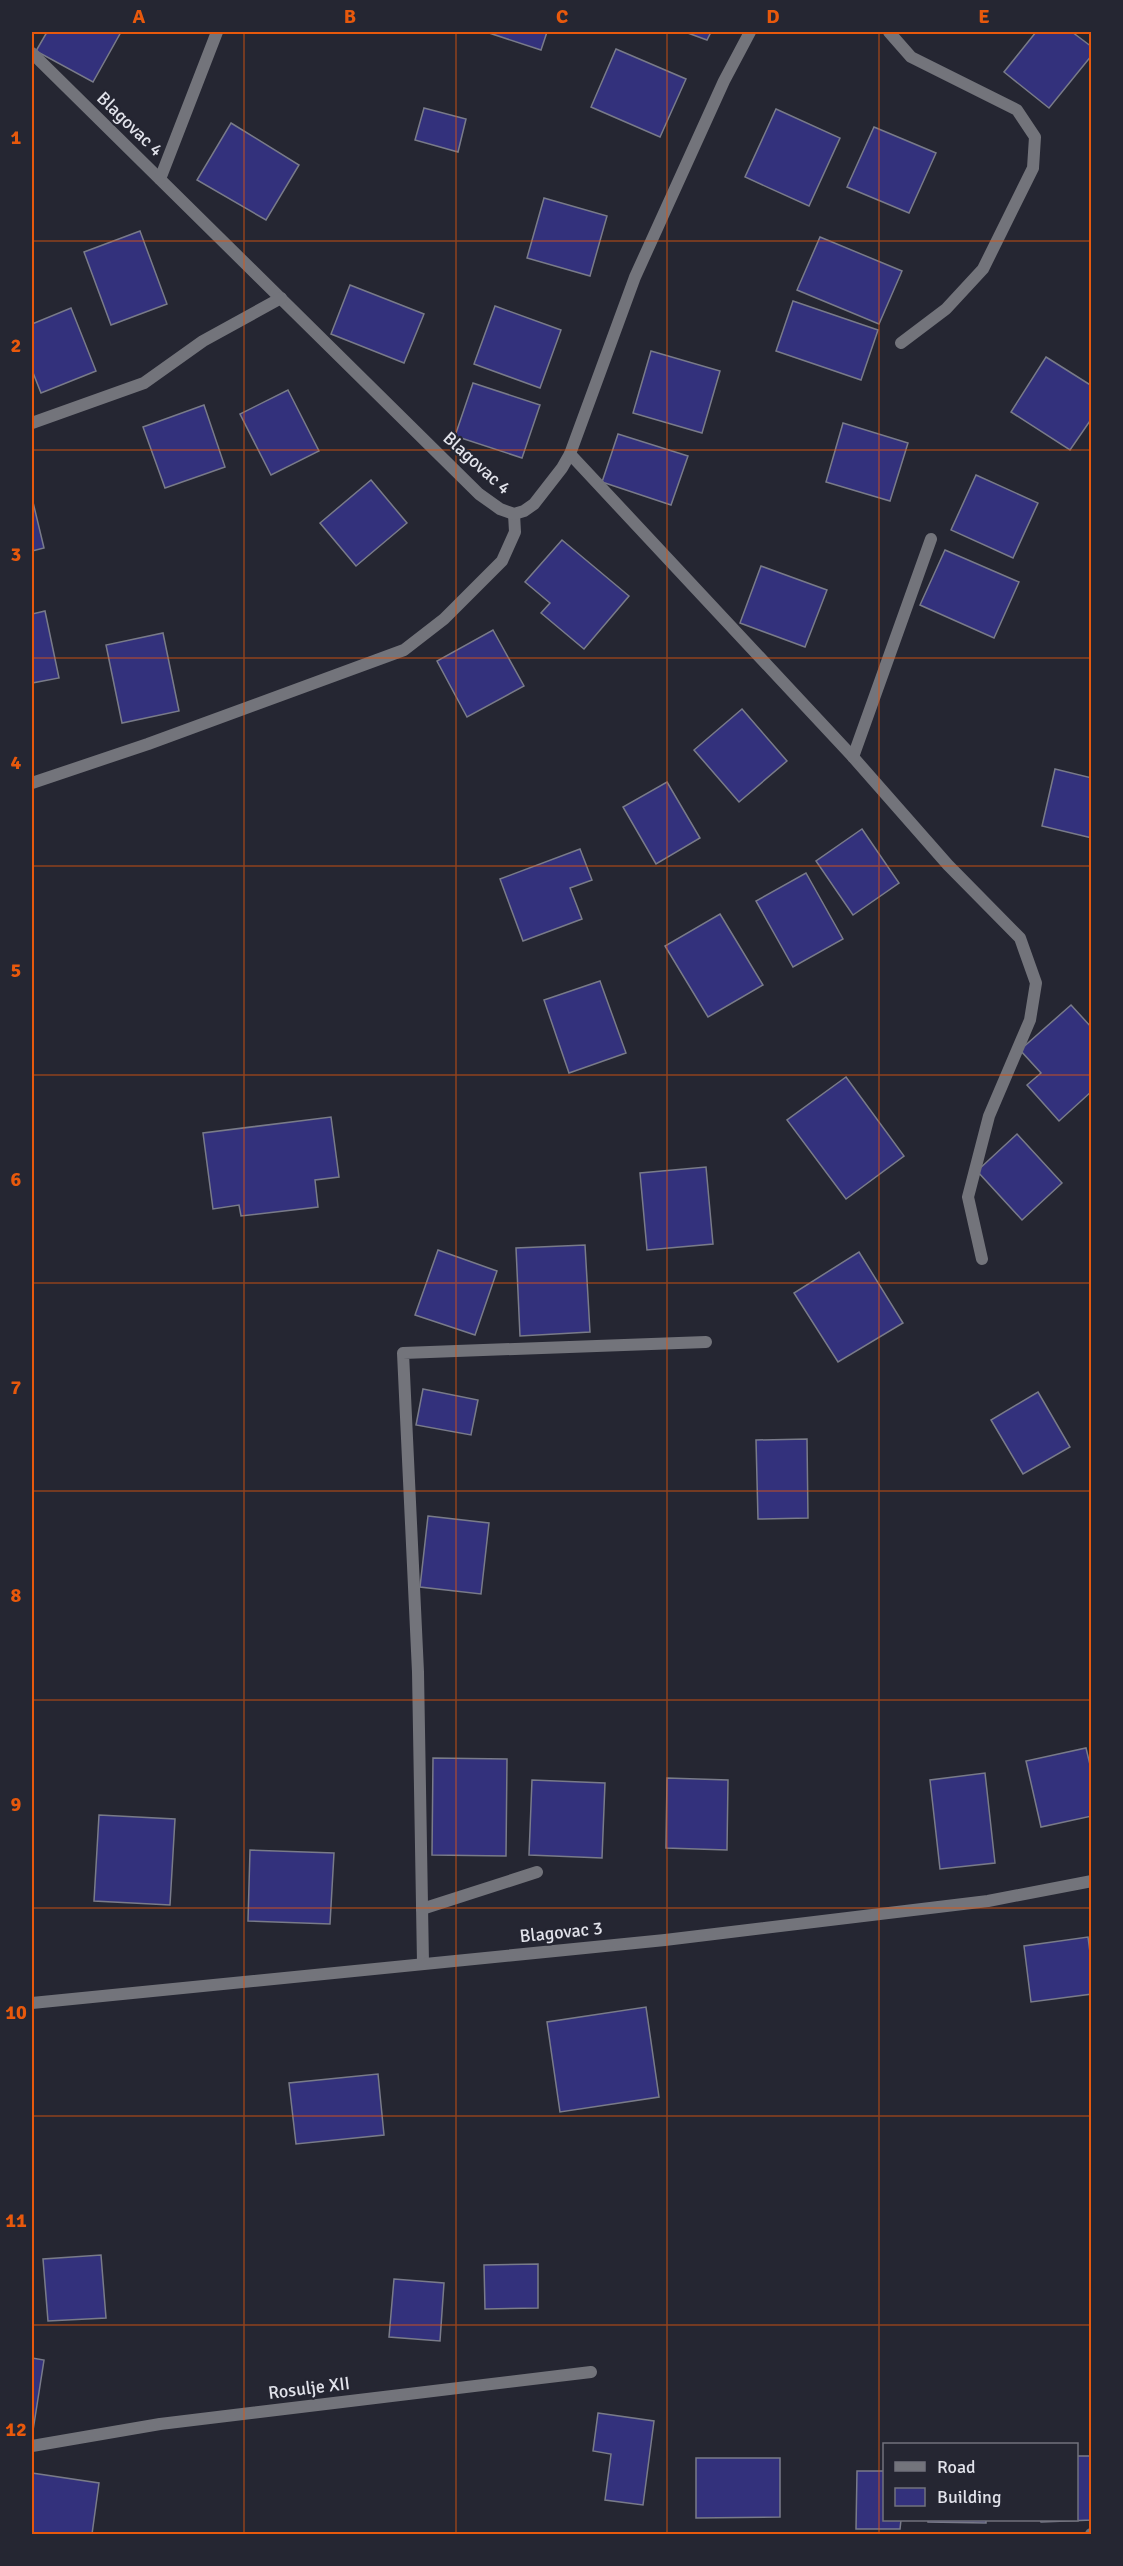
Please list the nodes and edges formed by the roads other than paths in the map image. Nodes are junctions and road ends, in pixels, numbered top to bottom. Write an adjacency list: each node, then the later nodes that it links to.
1 (217, 32): 5 (street)
2 (750, 32): 9 (street, Blagovac 4)
3 (889, 32): 7 (street)
4 (32, 52): 5 (street, Blagovac 4)
5 (160, 179): 6 (street, Blagovac 4)
6 (281, 298): 8 (street); 10 (street, Blagovac 4)
7 (901, 343)
8 (32, 423)
9 (570, 454): 10 (street, Blagovac 4); 12 (street)
10 (514, 514): 13 (street)
11 (931, 539): 12 (street)
12 (853, 757): 14 (street)
13 (32, 783)
14 (982, 1258)
15 (706, 1342): 18 (street)
16 (537, 1872): 18 (street)
17 (1092, 1881): 19 (street, Blagovac 3)
18 (422, 1909): 19 (street)
19 (423, 1963): 20 (street, Blagovac 3)
20 (32, 2003)
21 (591, 2373): 22 (street, Rosulje XII)
22 (32, 2446)

